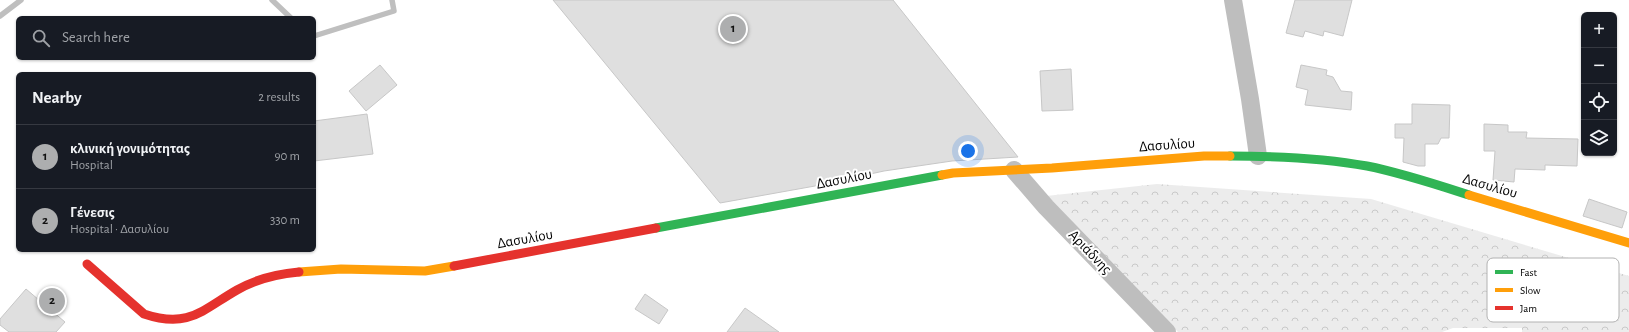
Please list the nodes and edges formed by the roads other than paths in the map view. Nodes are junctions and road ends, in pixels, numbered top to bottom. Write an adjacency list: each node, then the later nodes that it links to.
1 (1233, 0): 2 (street)
2 (1258, 156): 3 (street, Δασυλίου); 4 (street, Δασυλίου)
3 (1014, 170): 5 (street, Δασυλίου); 6 (street, Αριάδνης)
4 (1629, 243)
5 (87, 264)
6 (1167, 332)

